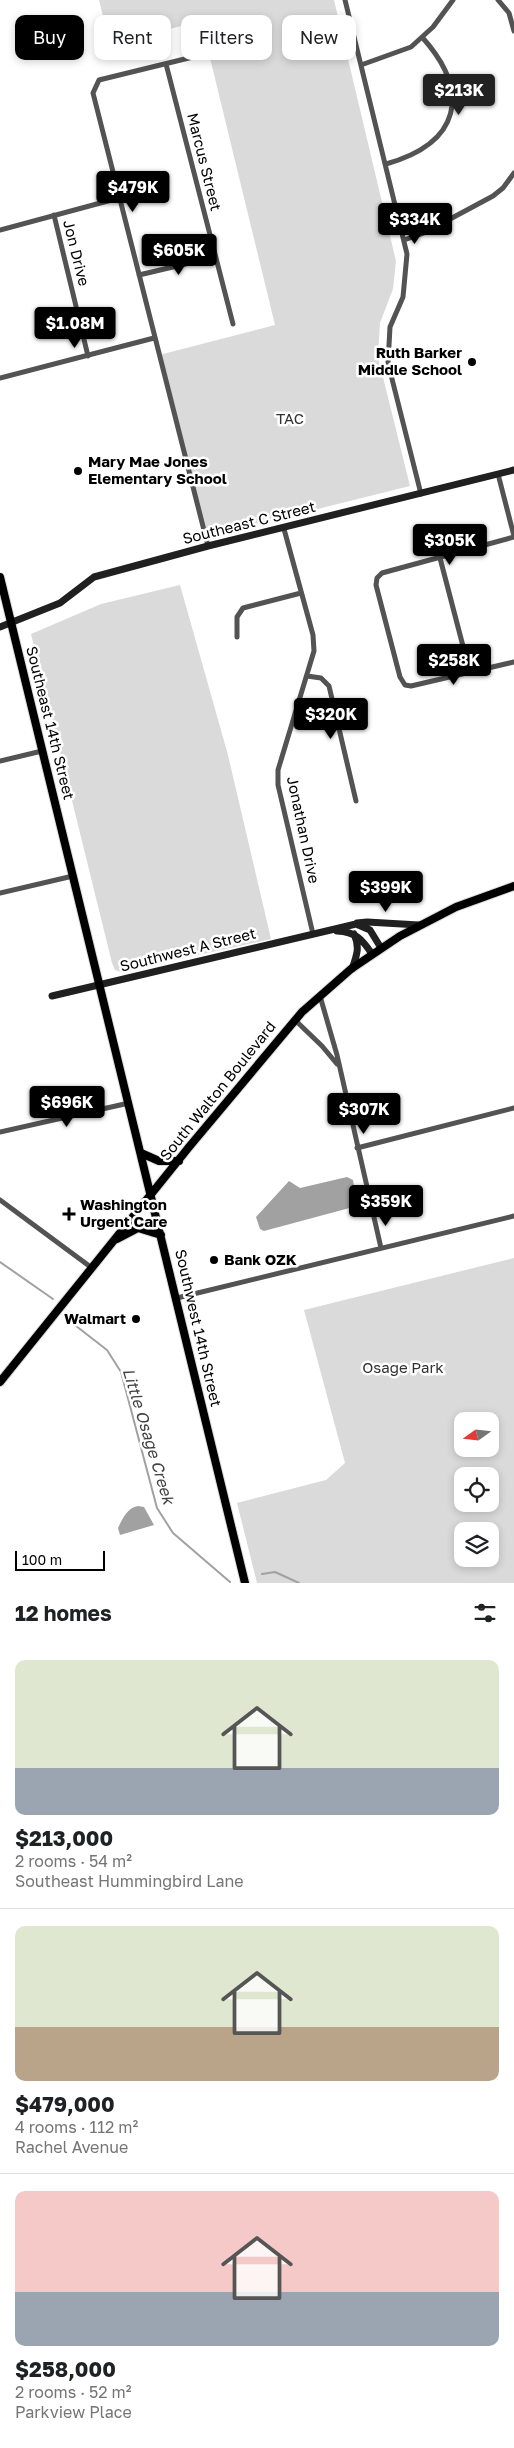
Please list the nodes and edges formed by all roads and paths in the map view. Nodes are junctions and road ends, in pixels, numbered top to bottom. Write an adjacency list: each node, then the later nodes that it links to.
1 (345, 0): 8 (street)
2 (453, 0): 5 (street)
3 (498, 0): 4 (street)
4 (514, 31)
5 (422, 36): 8 (street); 9 (street)
6 (182, 60): 7 (street)
7 (166, 64): 11 (street); 15 (street, Marcus Street)
8 (361, 65): 9 (street)
9 (386, 164): 14 (street)
10 (514, 173): 14 (street)
11 (119, 198): 12 (street); 16 (street)
12 (54, 215): 13 (street); 19 (street, Jon Drive)
13 (0, 230)
14 (404, 240): 23 (street)
15 (215, 257): 16 (street); 17 (street, Marcus Street)
16 (139, 275): 18 (street)
17 (233, 324)
18 (154, 338): 19 (street); 26 (street)
19 (88, 356): 20 (street)
20 (0, 378)
21 (514, 470): 22 (street, Southeast C Street)
22 (498, 474): 23 (street, Southeast C Street); 25 (street)
23 (420, 494): 24 (street, Southeast C Street)
24 (284, 529): 26 (street, Southeast C Street); 29 (street, Jonathan Drive)
25 (514, 537): 27 (street)
26 (208, 546): 30 (street, Southeast C Street)
27 (440, 558): 34 (street); 34 (street)
28 (0, 577): 30 (main road, Southeast 14th Street)
29 (300, 593): 32 (street); 35 (street, Jonathan Drive)
30 (11, 622): 31 (street, Southeast C Street); 36 (main road, Southeast 14th Street)
31 (0, 627)
32 (238, 637)
33 (514, 662): 34 (street)
34 (470, 673)
35 (307, 676): 38 (street); 45 (street, Jonathan Drive)
36 (42, 750): 37 (street); 39 (main road, Southeast 14th Street)
37 (0, 761)
38 (356, 801)
39 (73, 876): 41 (street); 50 (main road, Southwest 14th Street)
40 (514, 886): 43 (main road, South Walton Boulevard)
41 (0, 893)
42 (356, 924): 43 (street, Southwest A Street); 44 (street, Southwest A Street); 47 (street)
43 (419, 925): 47 (main road, South Walton Boulevard)
44 (329, 930): 45 (street, Southwest A Street); 46 (street, Southwest A Street)
45 (313, 934): 50 (street, Southwest A Street)
46 (354, 934): 48 (street); 49 (street)
47 (381, 948): 48 (main road, South Walton Boulevard)
48 (372, 954): 49 (main road, South Walton Boulevard)
49 (351, 969): 52 (main road, South Walton Boulevard)
50 (100, 986): 51 (street, Southwest A Street); 55 (main road, Southwest 14th Street)
51 (52, 996)
52 (320, 996): 53 (main road, South Walton Boulevard); 54 (street)
53 (294, 1020): 54 (street); 60 (main road, South Walton Boulevard)
54 (337, 1064): 58 (street)
55 (129, 1103): 57 (street); 59 (main road, Southwest 14th Street)
56 (514, 1108): 58 (street)
57 (0, 1132)
58 (357, 1148): 66 (street)
59 (141, 1153): 60 (main road); 61 (main road, Southwest 14th Street)
60 (179, 1161): 61 (main road, South Walton Boulevard)
61 (151, 1195): 64 (main road, Southwest 14th Street); 65 (main road, South Walton Boulevard)
62 (0, 1200): 67 (street)
63 (514, 1216): 66 (street)
64 (162, 1235): 65 (main road); 68 (main road, Southwest 14th Street)
65 (114, 1241): 67 (main road, South Walton Boulevard)
66 (381, 1248): 68 (street)
67 (92, 1268): 69 (main road, South Walton Boulevard)
68 (177, 1298): 70 (main road, Southwest 14th Street)
69 (0, 1382)
70 (244, 1583)

